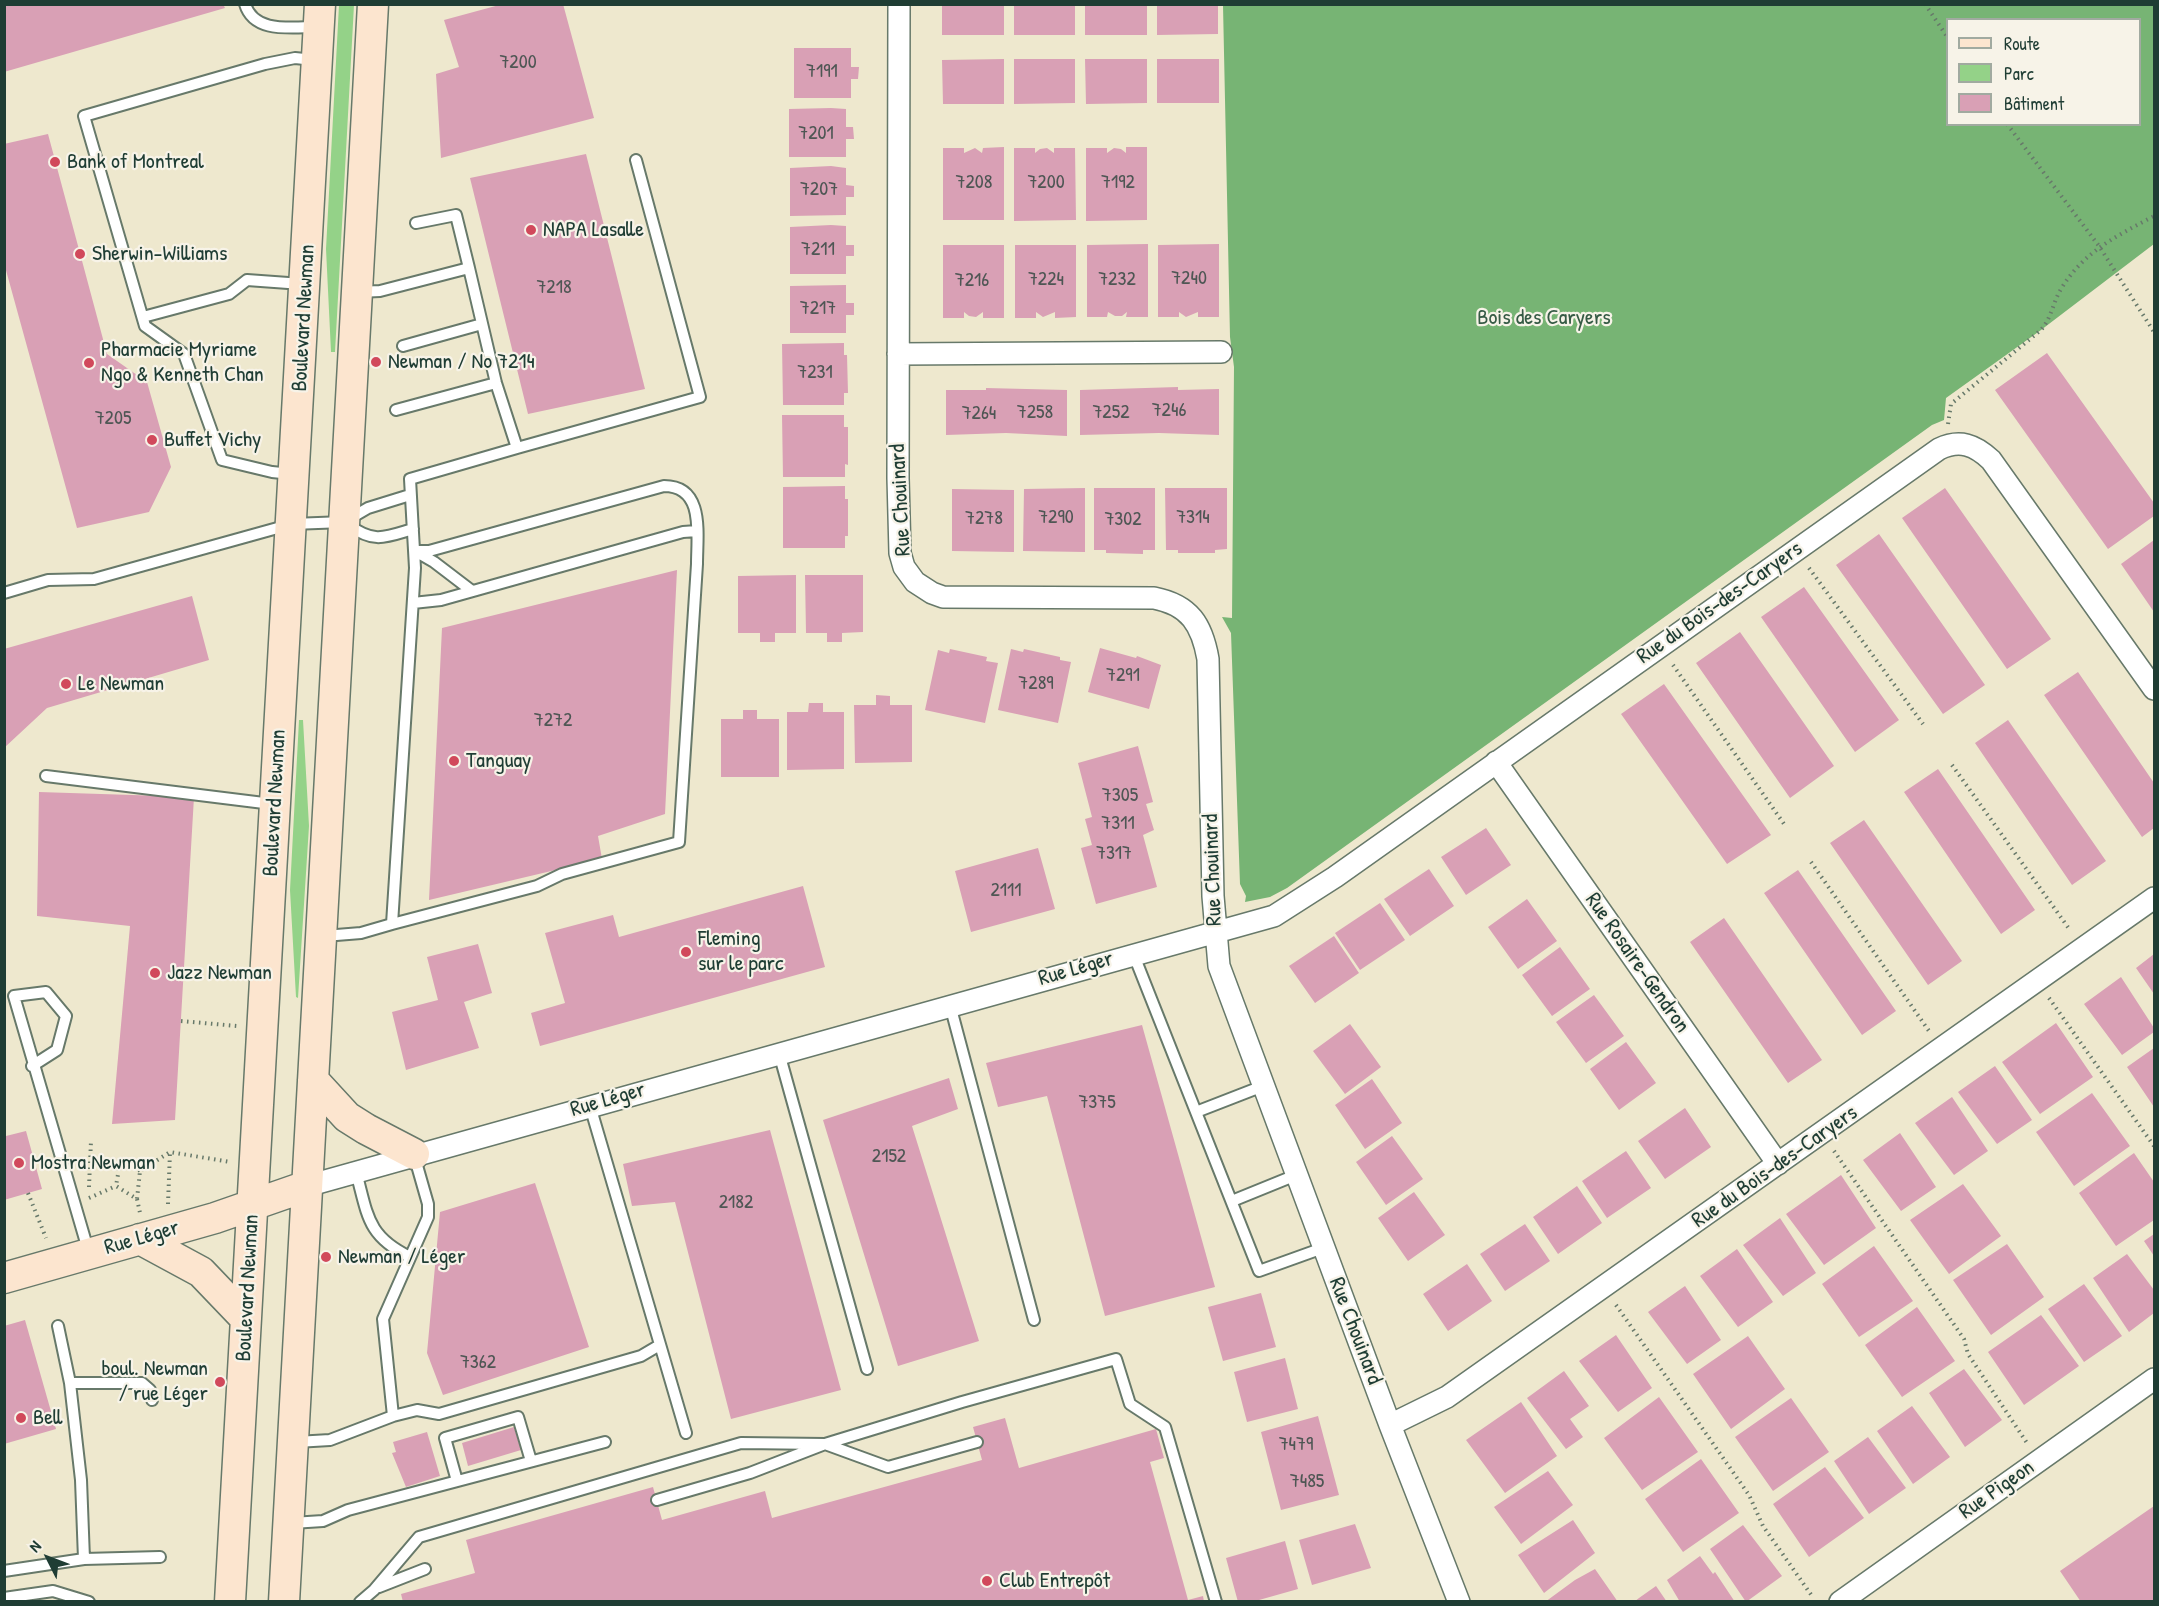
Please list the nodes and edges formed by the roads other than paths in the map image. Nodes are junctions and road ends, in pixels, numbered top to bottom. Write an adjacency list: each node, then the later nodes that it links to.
1 (244, 4): 4 (lane)
2 (373, 4): 10 (main road)
3 (899, 4): 15 (street, Rue Chouinard)
4 (320, 16): 5 (main road, Boulevard Newman)
5 (318, 60): 9 (main road, Boulevard Newman); 11 (lane)
6 (636, 160): 18 (lane)
7 (416, 223): 8 (lane)
8 (469, 268): 10 (lane); 12 (lane)
9 (306, 284): 11 (lane); 19 (main road, Boulevard Newman)
10 (357, 292): 21 (main road)
11 (143, 317): 19 (lane)
12 (482, 324): 13 (lane); 16 (lane)
13 (403, 346)
14 (1221, 352): 15 (street)
15 (898, 354): 35 (street, Rue Chouinard)
16 (496, 383): 17 (lane); 18 (lane)
17 (396, 410)
18 (517, 448): 20 (lane)
19 (295, 474): 22 (main road, Boulevard Newman)
20 (410, 495): 21 (lane); 23 (lane)
21 (344, 522): 22 (lane); 23 (lane); 36 (main road)
22 (292, 524): 27 (lane); 32 (main road, Boulevard Newman)
23 (413, 530): 25 (lane)
24 (697, 531): 25 (lane); 26 (lane); 34 (lane)
25 (415, 551): 26 (lane); 28 (lane)
26 (472, 591): 28 (lane)
27 (4, 593)
28 (413, 603): 34 (lane)
29 (2154, 689): 30 (street, Rue du Bois-des-Caryers)
30 (1496, 762): 35 (street, Rue du Bois-des-Caryers); 46 (street, Rue Rosaire-Gendron)
31 (46, 777): 32 (lane)
32 (275, 804): 51 (main road, Boulevard Newman)
33 (2154, 898): 46 (street, Rue du Bois-des-Caryers)
34 (392, 924): 36 (lane)
35 (1214, 932): 37 (street, Rue Léger); 42 (street, Rue Chouinard)
36 (320, 937): 41 (main road)
37 (1133, 953): 38 (street, Rue Léger); 44 (lane)
38 (950, 1005): 39 (street, Rue Léger); 58 (lane)
39 (779, 1052): 43 (street, Rue Léger); 61 (lane)
40 (32, 1066): 40 (lane); 54 (lane)
41 (313, 1080): 45 (main road); 49 (main road)
42 (1263, 1086): 44 (lane); 48 (street, Rue Chouinard)
43 (590, 1106): 45 (street, Rue Léger); 60 (lane)
44 (1196, 1112): 50 (lane)
45 (414, 1154): 47 (street, Rue Léger); 55 (lane)
46 (1778, 1164): 66 (street, Rue du Bois-des-Caryers)
47 (356, 1172): 49 (street, Rue Léger); 55 (lane)
48 (1296, 1175): 50 (lane); 53 (street, Rue Chouinard)
49 (307, 1186): 51 (main road, Rue Léger); 68 (main road)
50 (1232, 1201): 53 (lane)
51 (252, 1204): 52 (main road, Rue Léger); 57 (main road, Boulevard Newman)
52 (140, 1226): 54 (main road, Rue Léger); 57 (main road)
53 (1323, 1248): 66 (street, Rue Chouinard)
54 (89, 1253): 56 (main road, Rue Léger)
55 (410, 1257): 65 (lane)
56 (4, 1278)
57 (246, 1319): 84 (main road, Boulevard Newman)
58 (1034, 1320)
59 (58, 1326): 63 (lane)
60 (658, 1346): 65 (lane); 67 (lane)
61 (867, 1369)
62 (2154, 1378): 88 (street, Rue Pigeon)
63 (70, 1383): 64 (lane); 77 (lane)
64 (152, 1400)
65 (393, 1416): 68 (lane)
66 (1390, 1425): 82 (street, Rue Chouinard)
67 (686, 1432)
68 (293, 1442): 75 (main road)
69 (605, 1442): 72 (lane)
70 (977, 1442): 71 (lane)
71 (825, 1444): 74 (lane); 80 (lane); 87 (lane)
72 (531, 1461): 73 (lane); 73 (lane)
73 (457, 1481): 75 (lane)
74 (657, 1500)
75 (288, 1523): 85 (main road)
76 (160, 1557): 77 (lane)
77 (84, 1559): 79 (lane)
78 (425, 1569): 80 (lane)
79 (4, 1571)
80 (374, 1590): 86 (lane)
81 (4, 1598): 83 (lane)
82 (1453, 1600)
83 (89, 1602)
84 (230, 1602)
85 (284, 1602)
86 (360, 1602)
87 (1216, 1602)
88 (1840, 1602)

